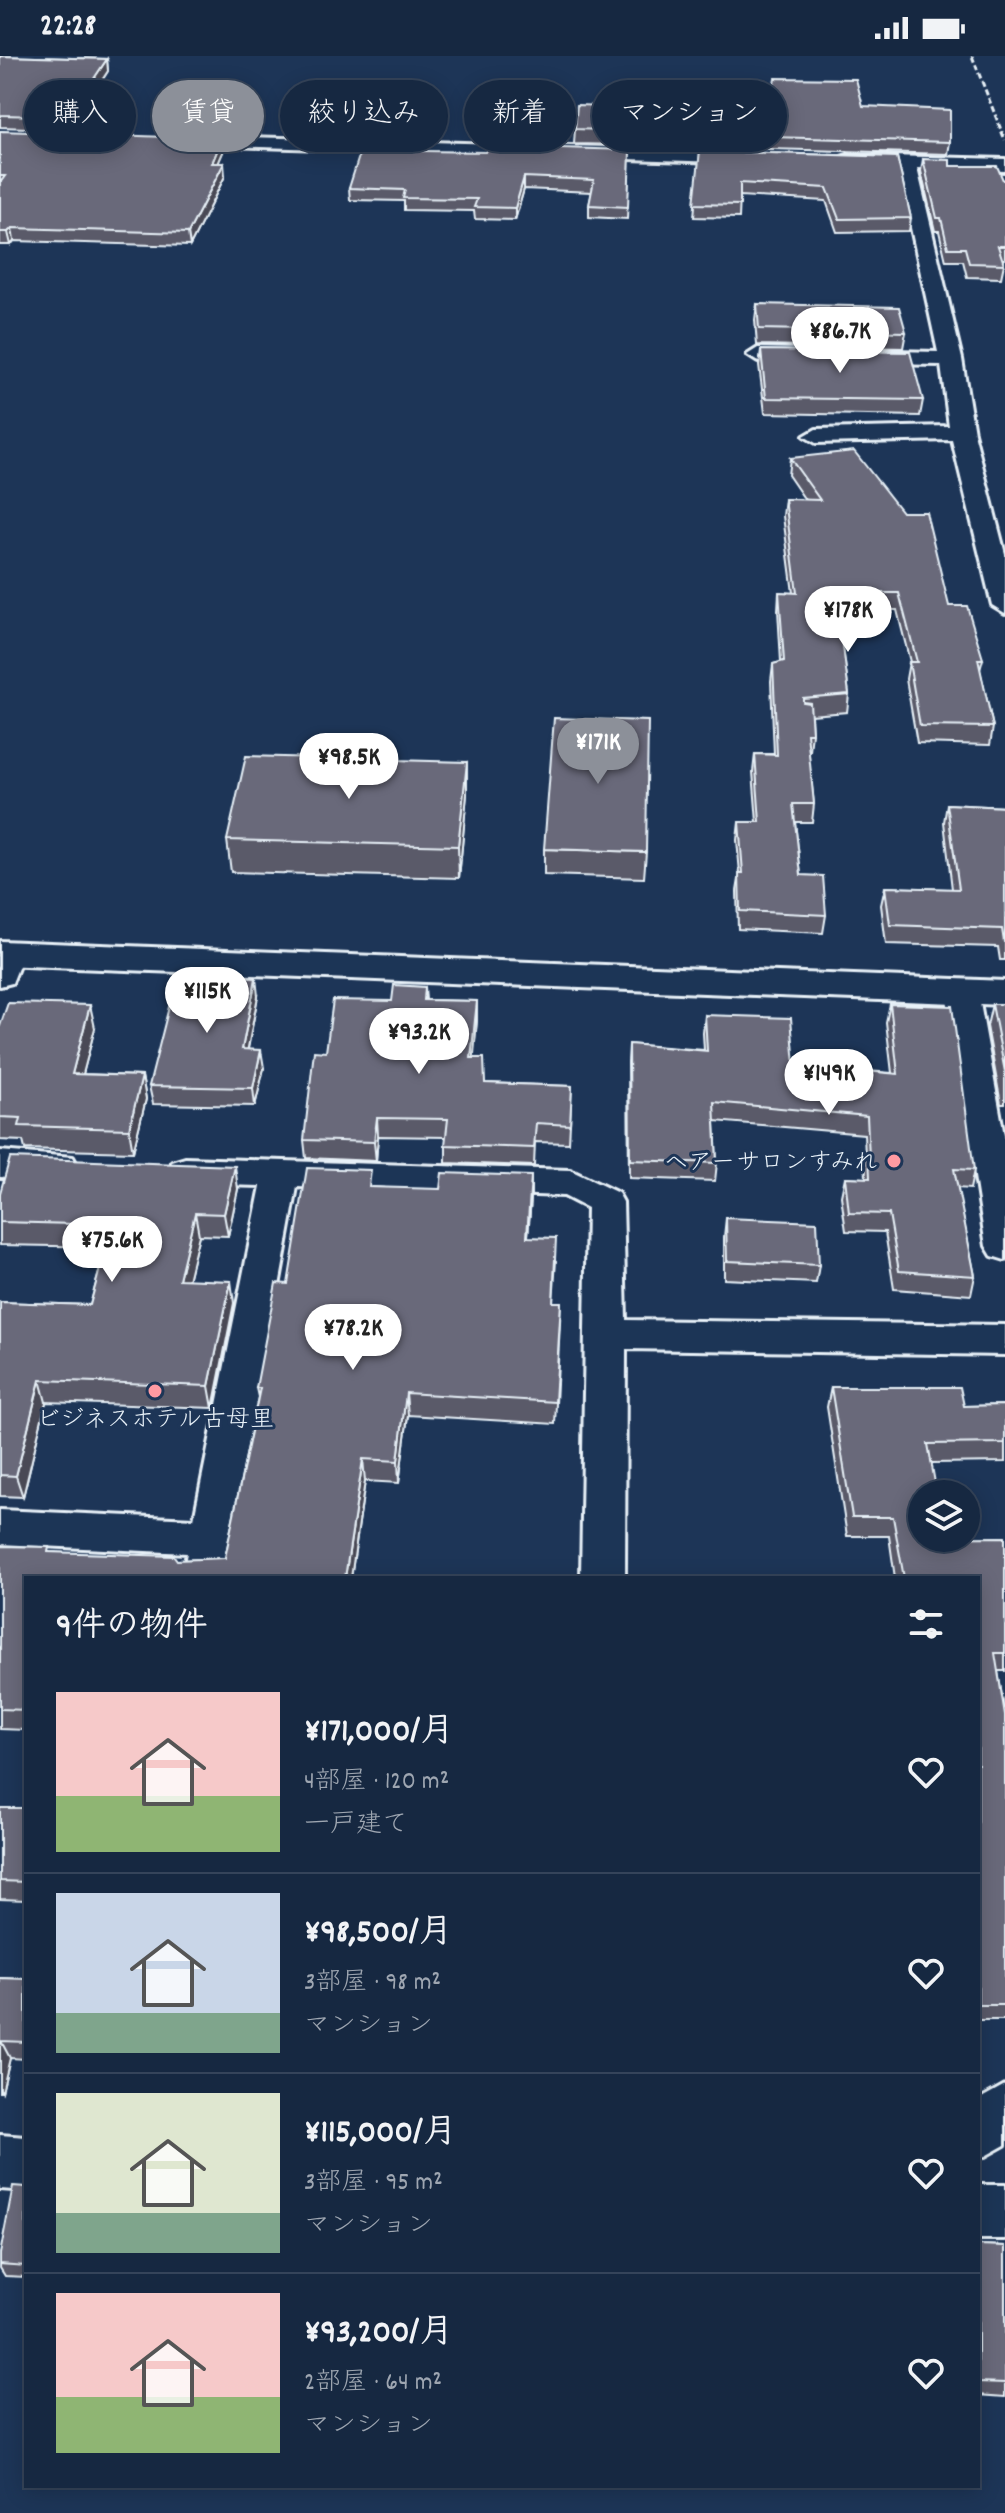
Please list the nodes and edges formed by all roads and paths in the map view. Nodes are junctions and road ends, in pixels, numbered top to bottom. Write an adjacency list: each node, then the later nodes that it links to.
1 (264, 143): 2 (street)
2 (766, 158)
3 (828, 160): 4 (street)
4 (906, 162): 5 (street); 7 (street)
5 (1005, 165)
6 (758, 355): 7 (street)
7 (951, 359): 8 (street)
8 (962, 433): 9 (street); 10 (street)
9 (816, 436)
10 (1005, 605)
11 (3, 961): 12 (street)
12 (962, 992): 13 (street); 18 (street)
13 (1005, 993)
14 (0, 1164): 15 (street)
15 (94, 1168)
16 (156, 1170): 17 (street)
17 (281, 1174): 19 (street); 22 (street)
18 (1005, 1246)
19 (607, 1334): 20 (street); 24 (street)
20 (1005, 1340)
21 (0, 1527): 22 (street)
22 (210, 1537): 23 (street)
23 (204, 1576)
24 (603, 1576)
25 (1005, 2111): 26 (street)
26 (980, 2132)
27 (0, 2162): 28 (street)
28 (24, 2164)
29 (980, 2212): 30 (street)
30 (1005, 2212)

